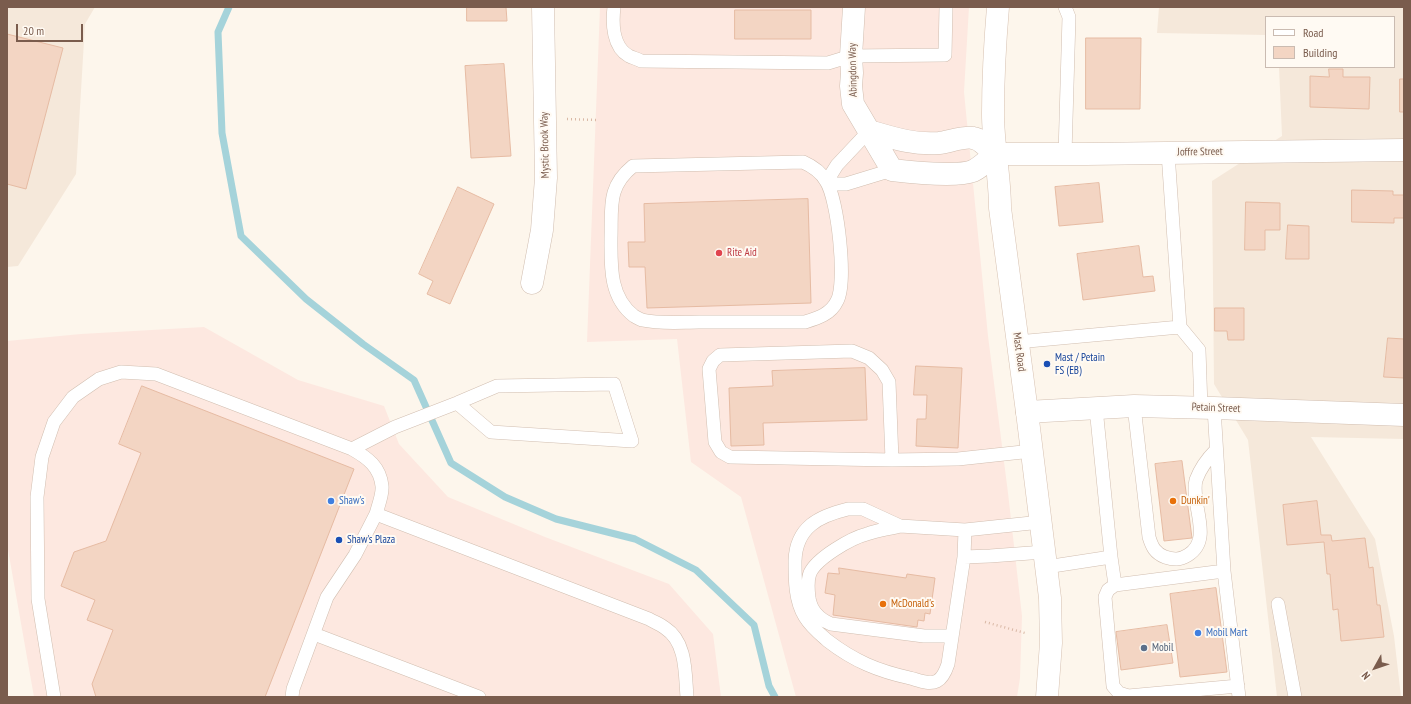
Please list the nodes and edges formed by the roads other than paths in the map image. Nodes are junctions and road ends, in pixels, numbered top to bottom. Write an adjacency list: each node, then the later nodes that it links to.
1 (543, 7): 15 (street, Mystic Brook Way)
2 (614, 7): 7 (lane)
3 (854, 7): 7 (street, Abingdon Way)
4 (946, 7): 7 (lane)
5 (998, 7): 11 (street, Mast Road)
6 (1065, 7): 12 (lane)
7 (851, 56): 8 (street, Abingdon Way)
8 (869, 131): 11 (street); 13 (street, Abingdon Way); 14 (lane)
9 (1404, 150): 10 (street, Joffre Street)
10 (1168, 153): 12 (street, Joffre Street); 16 (lane)
11 (995, 154): 12 (street, Joffre Street); 13 (street); 17 (street, Mast Road)
12 (1065, 154)
13 (892, 170): 14 (lane)
14 (827, 181): 14 (lane)
15 (532, 283)
16 (1180, 327): 17 (lane); 21 (lane)
17 (1017, 342): 22 (street, Mast Road)
18 (457, 404): 18 (lane); 24 (lane)
19 (1134, 406): 20 (street, Petain Street); 21 (street, Petain Street); 25 (lane)
20 (1096, 408): 22 (street, Petain Street); 33 (lane)
21 (1207, 408): 23 (street, Petain Street); 25 (lane)
22 (1027, 412): 26 (street, Mast Road)
23 (1404, 415)
24 (352, 449): 28 (lane); 41 (lane)
25 (1216, 450): 35 (lane)
26 (1032, 451): 27 (lane); 29 (street, Mast Road)
27 (892, 460): 27 (lane)
28 (376, 514): 38 (lane); 44 (lane)
29 (1040, 522): 31 (lane); 34 (street, Mast Road)
30 (900, 526): 31 (lane); 39 (lane); 39 (lane)
31 (965, 530): 32 (lane)
32 (964, 557): 34 (lane); 39 (lane)
33 (1111, 557): 34 (lane); 36 (lane)
34 (1045, 559): 45 (street, Mast Road)
35 (1224, 571): 36 (lane); 40 (lane)
36 (1115, 585): 40 (lane)
37 (1278, 604): 46 (lane)
38 (314, 634): 42 (lane); 43 (lane)
39 (952, 636)
40 (1239, 692)
41 (54, 697)
42 (292, 697)
43 (480, 697)
44 (687, 697)
45 (1047, 697)
46 (1295, 697)

